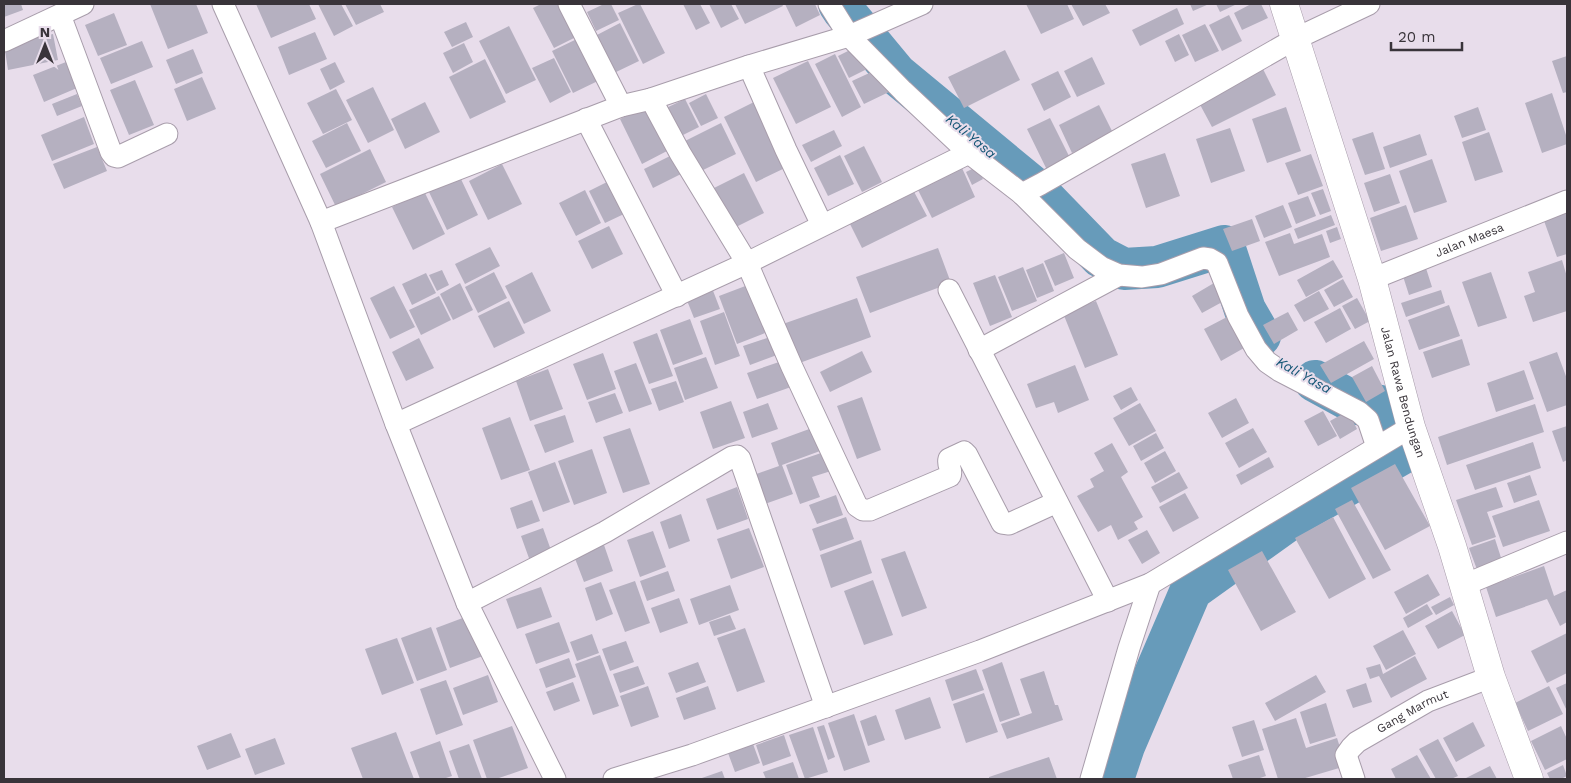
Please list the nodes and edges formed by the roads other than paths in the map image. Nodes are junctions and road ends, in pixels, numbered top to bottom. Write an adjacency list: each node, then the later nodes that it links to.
1 (83, 4): 8 (street)
2 (222, 4): 20 (street)
3 (570, 4): 14 (street)
4 (829, 4): 9 (street)
5 (922, 4): 9 (street)
6 (1284, 4): 10 (street, Jalan Rawa Bendungan)
7 (1369, 4): 10 (street)
8 (60, 15): 11 (street); 16 (street)
9 (859, 31): 12 (street); 17 (street)
10 (1295, 40): 18 (street); 24 (street, Jalan Rawa Bendungan)
11 (4, 41)
12 (749, 66): 13 (street); 21 (street)
13 (651, 99): 14 (street); 22 (street)
14 (621, 106): 15 (street)
15 (586, 119): 20 (street); 26 (street)
16 (167, 134)
17 (969, 153): 18 (street); 21 (street)
18 (1032, 189): 23 (street)
19 (1567, 201): 24 (street, Jalan Maesa)
20 (321, 222): 28 (street)
21 (822, 225): 22 (street)
22 (747, 263): 26 (street); 31 (street)
23 (1119, 275): 27 (street); 30 (street)
24 (1372, 279): 29 (street, Jalan Rawa Bendungan)
25 (949, 290): 27 (street)
26 (677, 296): 28 (street)
27 (979, 350): 31 (street)
28 (396, 424): 36 (street)
29 (1405, 431): 30 (street); 34 (street, Jalan Rawa Bendungan)
30 (1378, 446): 33 (street)
31 (1057, 502): 35 (street)
32 (1567, 542): 34 (street)
33 (1150, 584): 35 (street); 41 (street)
34 (1464, 585): 37 (street, Jalan Rawa Bendungan)
35 (1108, 601): 38 (street)
36 (467, 602): 38 (street); 39 (street)
37 (1491, 677): 42 (street, Gang Marmut); 43 (street, Jalan Rawa Bendungan)
38 (826, 707): 40 (street)
39 (555, 779)
40 (614, 779)
41 (1091, 779)
42 (1354, 779)
43 (1530, 779)

